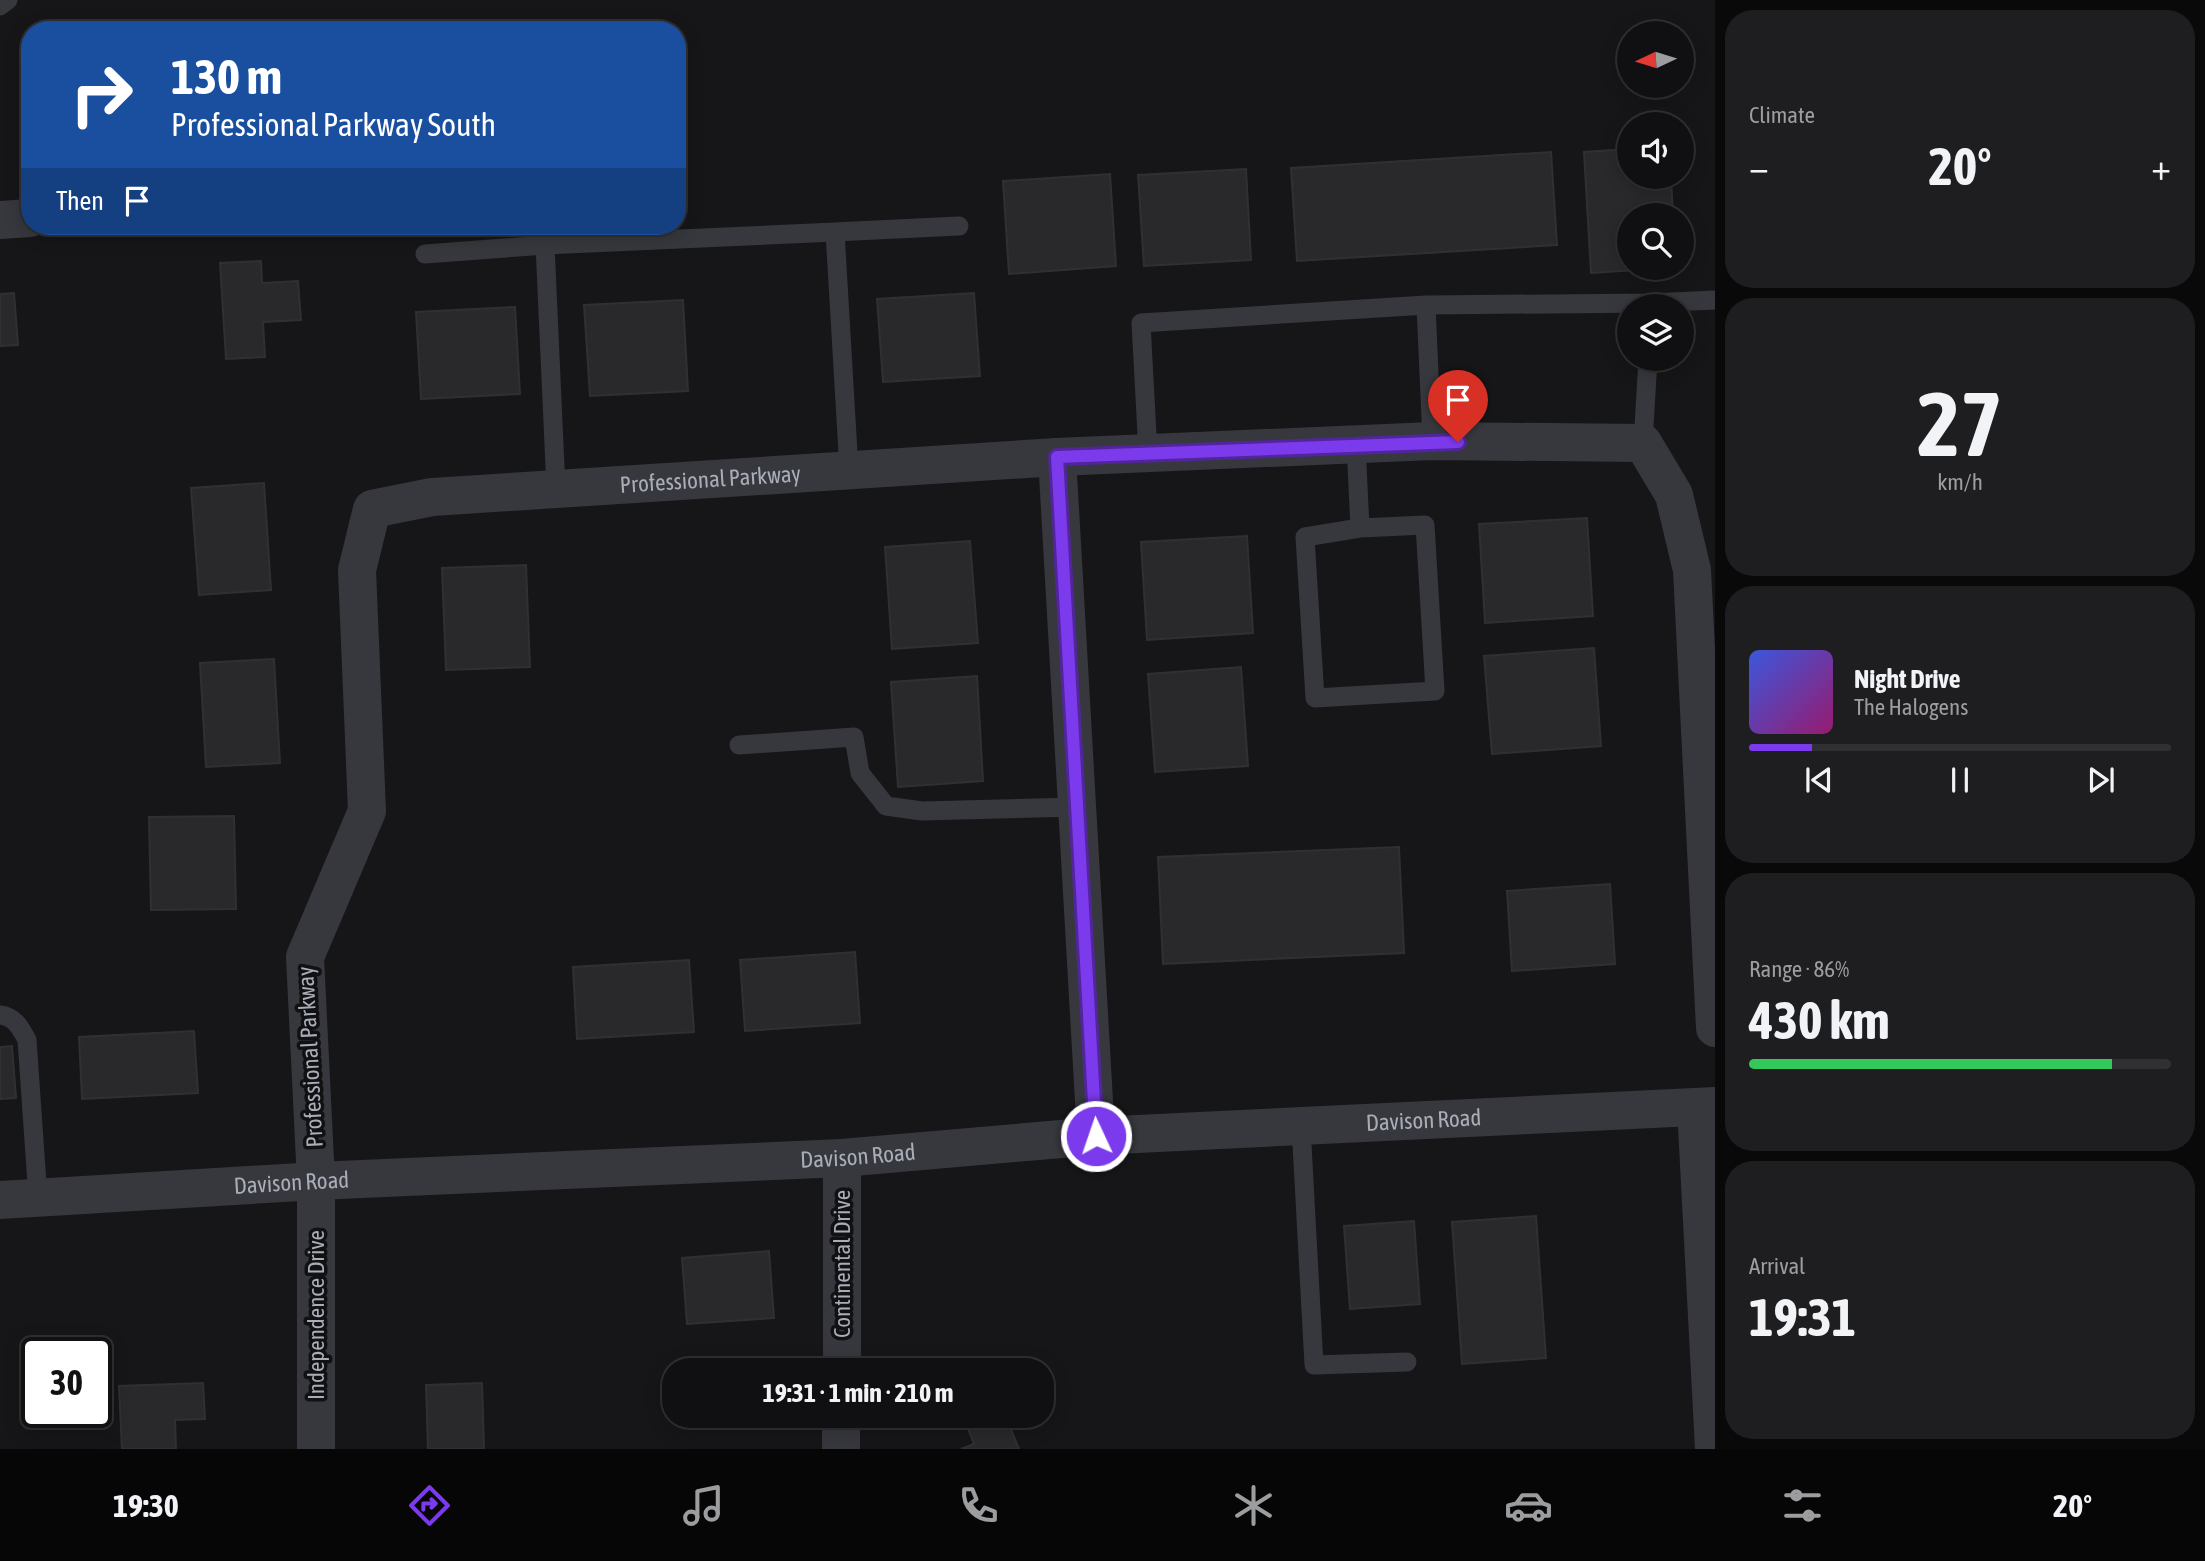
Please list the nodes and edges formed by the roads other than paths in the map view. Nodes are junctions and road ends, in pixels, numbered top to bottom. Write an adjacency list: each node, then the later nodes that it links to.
1 (8, 0): 2 (lane)
2 (0, 6)
3 (21, 219): 4 (street)
4 (0, 220)
5 (959, 226): 6 (lane)
6 (834, 232): 7 (lane); 19 (lane)
7 (545, 245): 8 (lane); 20 (lane)
8 (425, 254)
9 (1715, 300): 10 (lane)
10 (1694, 302)
11 (1426, 305): 12 (lane); 14 (lane); 17 (lane)
12 (1617, 305)
13 (1647, 371): 15 (lane)
14 (1432, 441): 15 (street, Professional Parkway); 16 (street, Professional Parkway)
15 (1643, 443): 22 (street)
16 (1356, 444): 17 (street, Professional Parkway); 21 (lane)
17 (1147, 453): 18 (street, Professional Parkway)
18 (1057, 457): 19 (street, Professional Parkway); 24 (street)
19 (849, 470): 20 (street, Professional Parkway)
20 (556, 489): 31 (street, Professional Parkway)
21 (1360, 528): 21 (lane)
22 (1704, 569): 26 (street)
23 (739, 745): 24 (lane)
24 (1077, 807): 29 (street)
25 (0, 1015): 32 (lane)
26 (1715, 1028)
27 (1706, 1107): 28 (street, Davison Road); 39 (street)
28 (1301, 1126): 29 (street, Davison Road); 35 (lane)
29 (1096, 1136): 30 (street, Davison Road)
30 (842, 1158): 31 (street, Davison Road); 34 (street, Continental Drive)
31 (316, 1181): 32 (street, Davison Road); 37 (street, Independence Drive)
32 (38, 1198): 33 (street, Davison Road)
33 (0, 1200)
34 (842, 1358)
35 (1407, 1362)
36 (841, 1428): 38 (street)
37 (316, 1449)
38 (841, 1449)
39 (1714, 1449)

